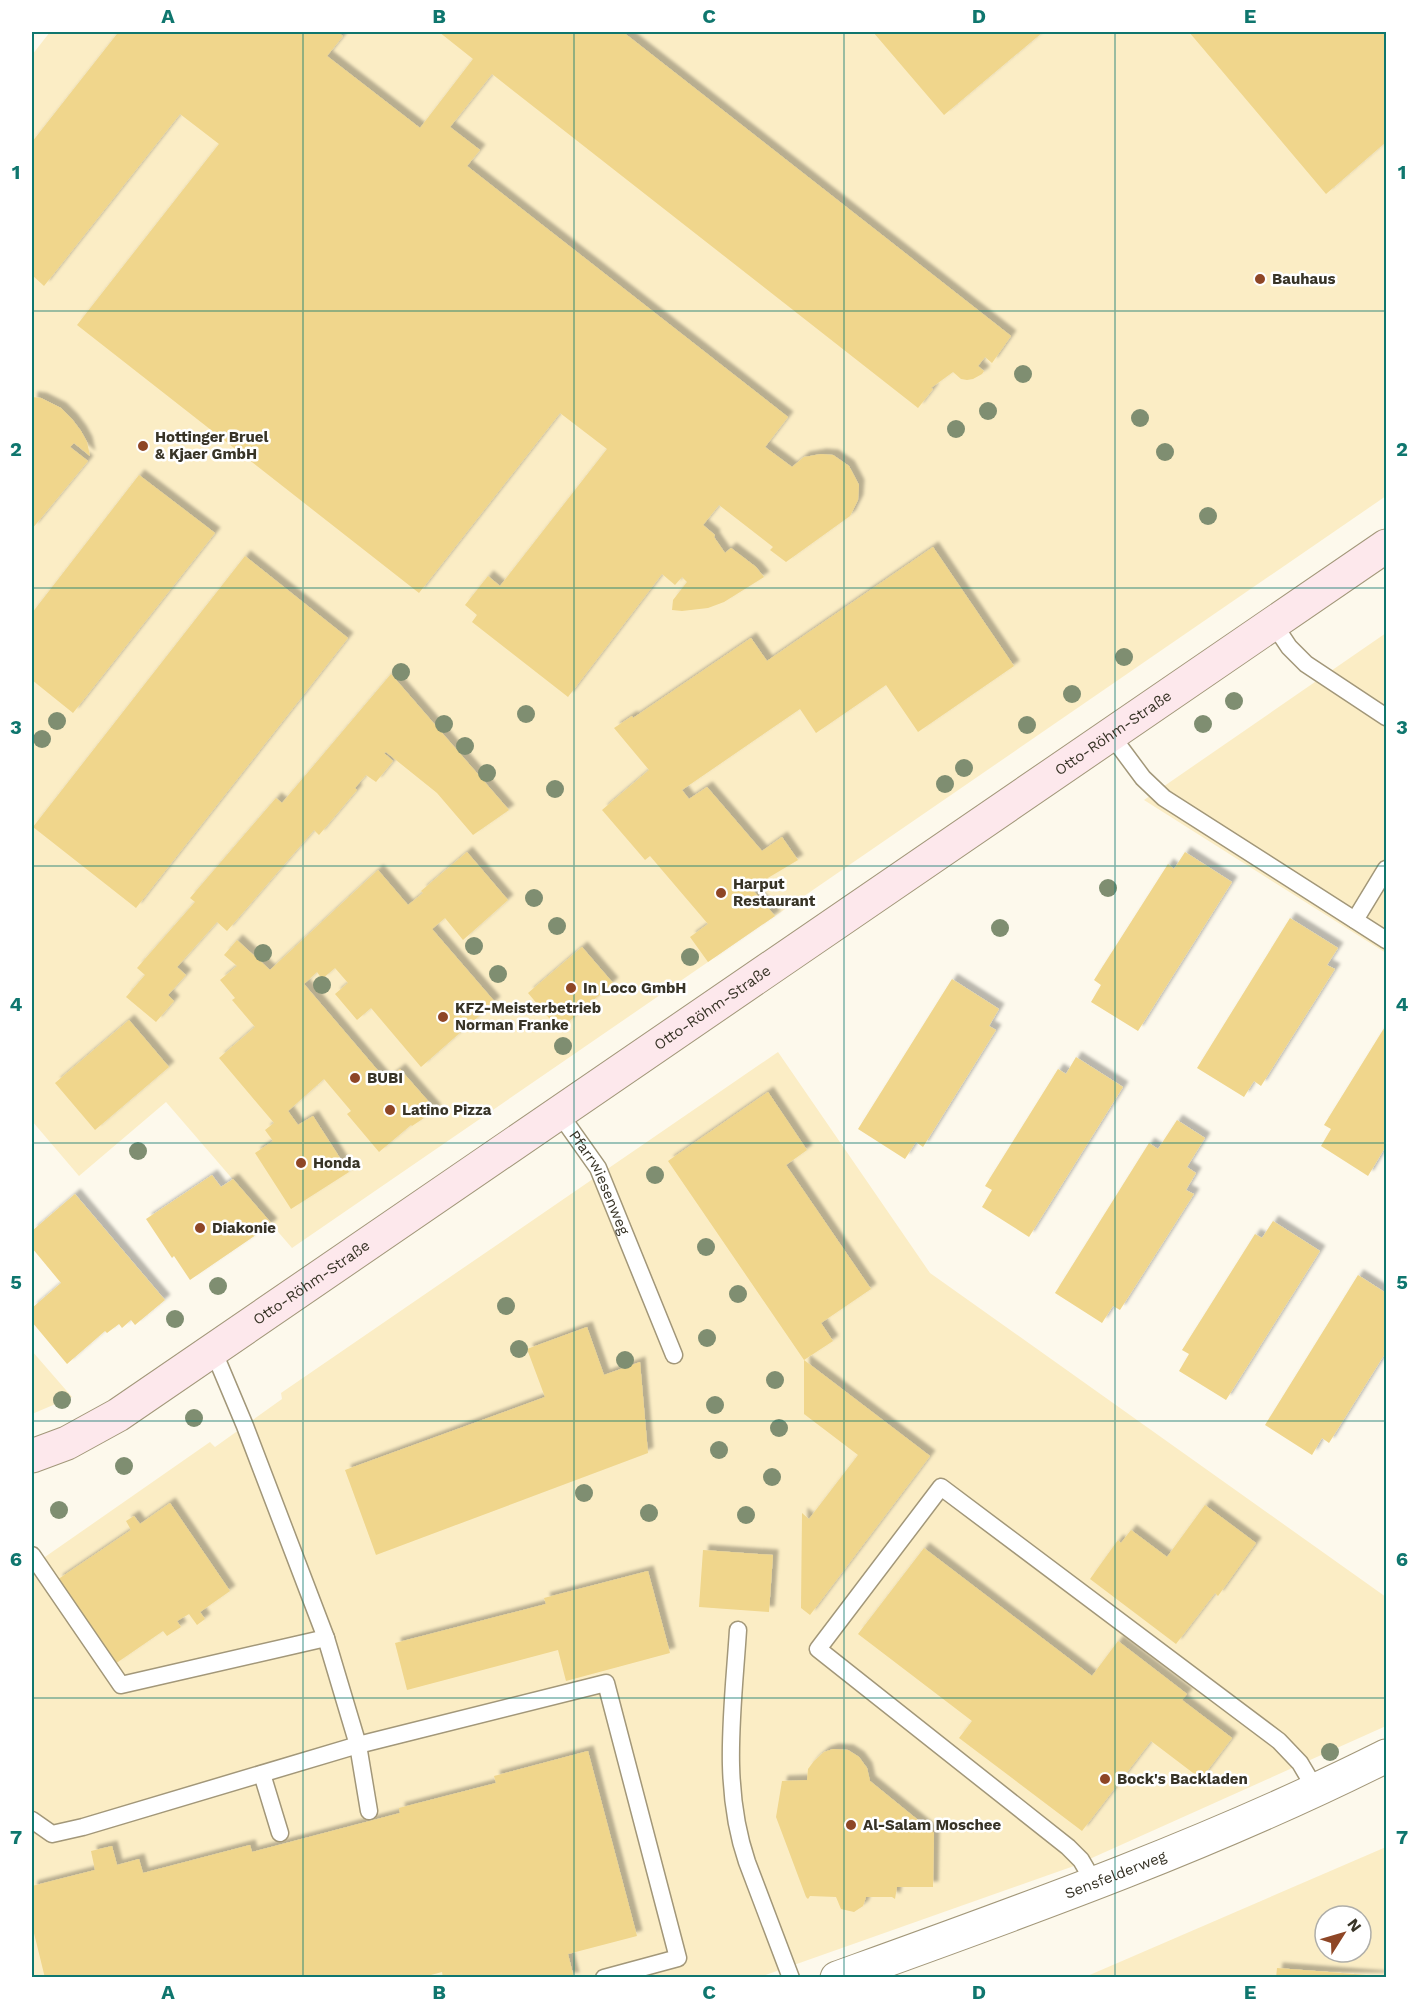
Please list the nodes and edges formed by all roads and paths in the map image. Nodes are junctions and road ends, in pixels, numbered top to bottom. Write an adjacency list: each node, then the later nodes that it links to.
1 (1386, 546): 2 (street, Otto-Röhm-Straße)
2 (1273, 624): 3 (lane); 4 (street, Otto-Röhm-Straße)
3 (1386, 717)
4 (1110, 735): 6 (lane); 8 (street, Otto-Röhm-Straße)
5 (1386, 869): 6 (lane)
6 (1355, 920): 7 (lane)
7 (1386, 940)
8 (559, 1113): 9 (street, Otto-Röhm-Straße); 10 (lane, Pfarrwiesenweg)
9 (213, 1350): 11 (street, Otto-Röhm-Straße); 14 (lane)
10 (674, 1355)
11 (32, 1456)
12 (32, 1555): 14 (lane)
13 (738, 1630): 24 (lane)
14 (326, 1638): 15 (lane)
15 (358, 1745): 17 (lane); 19 (lane); 23 (lane)
16 (1386, 1756): 18 (street, Sensfelderweg)
17 (262, 1774): 20 (lane); 21 (lane)
18 (1316, 1790): 22 (street, Sensfelderweg); 22 (lane)
19 (369, 1811)
20 (32, 1820)
21 (280, 1833)
22 (1095, 1884): 25 (street, Sensfelderweg)
23 (604, 1977)
24 (791, 1977)
25 (837, 1977)

